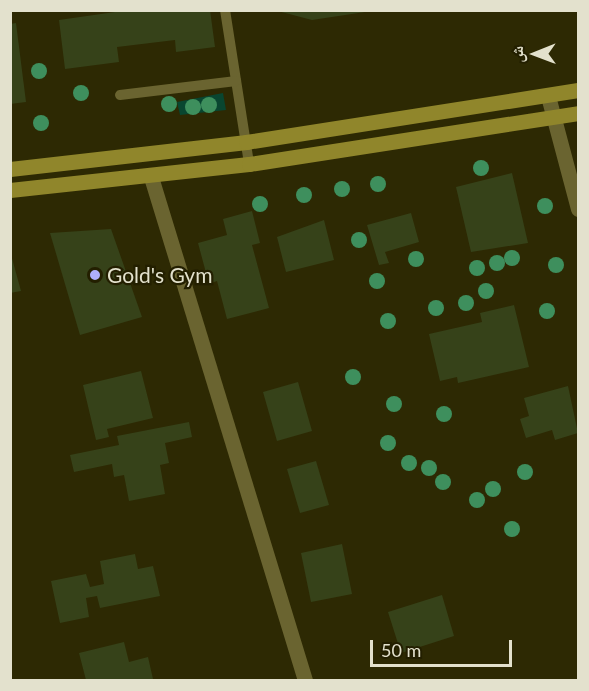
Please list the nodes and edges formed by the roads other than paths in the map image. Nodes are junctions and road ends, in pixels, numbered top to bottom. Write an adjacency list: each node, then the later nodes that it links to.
1 (225, 10): 2 (lane)
2 (236, 81): 4 (lane); 8 (lane)
3 (579, 90): 5 (main road)
4 (120, 95)
5 (548, 96): 7 (street); 8 (main road)
6 (579, 113): 7 (main road)
7 (552, 117): 9 (main road); 13 (street)
8 (246, 142): 9 (lane); 10 (main road)
9 (249, 164): 11 (main road)
10 (10, 170)
11 (151, 177): 12 (main road); 14 (street)
12 (10, 190)
13 (579, 209)
14 (305, 681)

